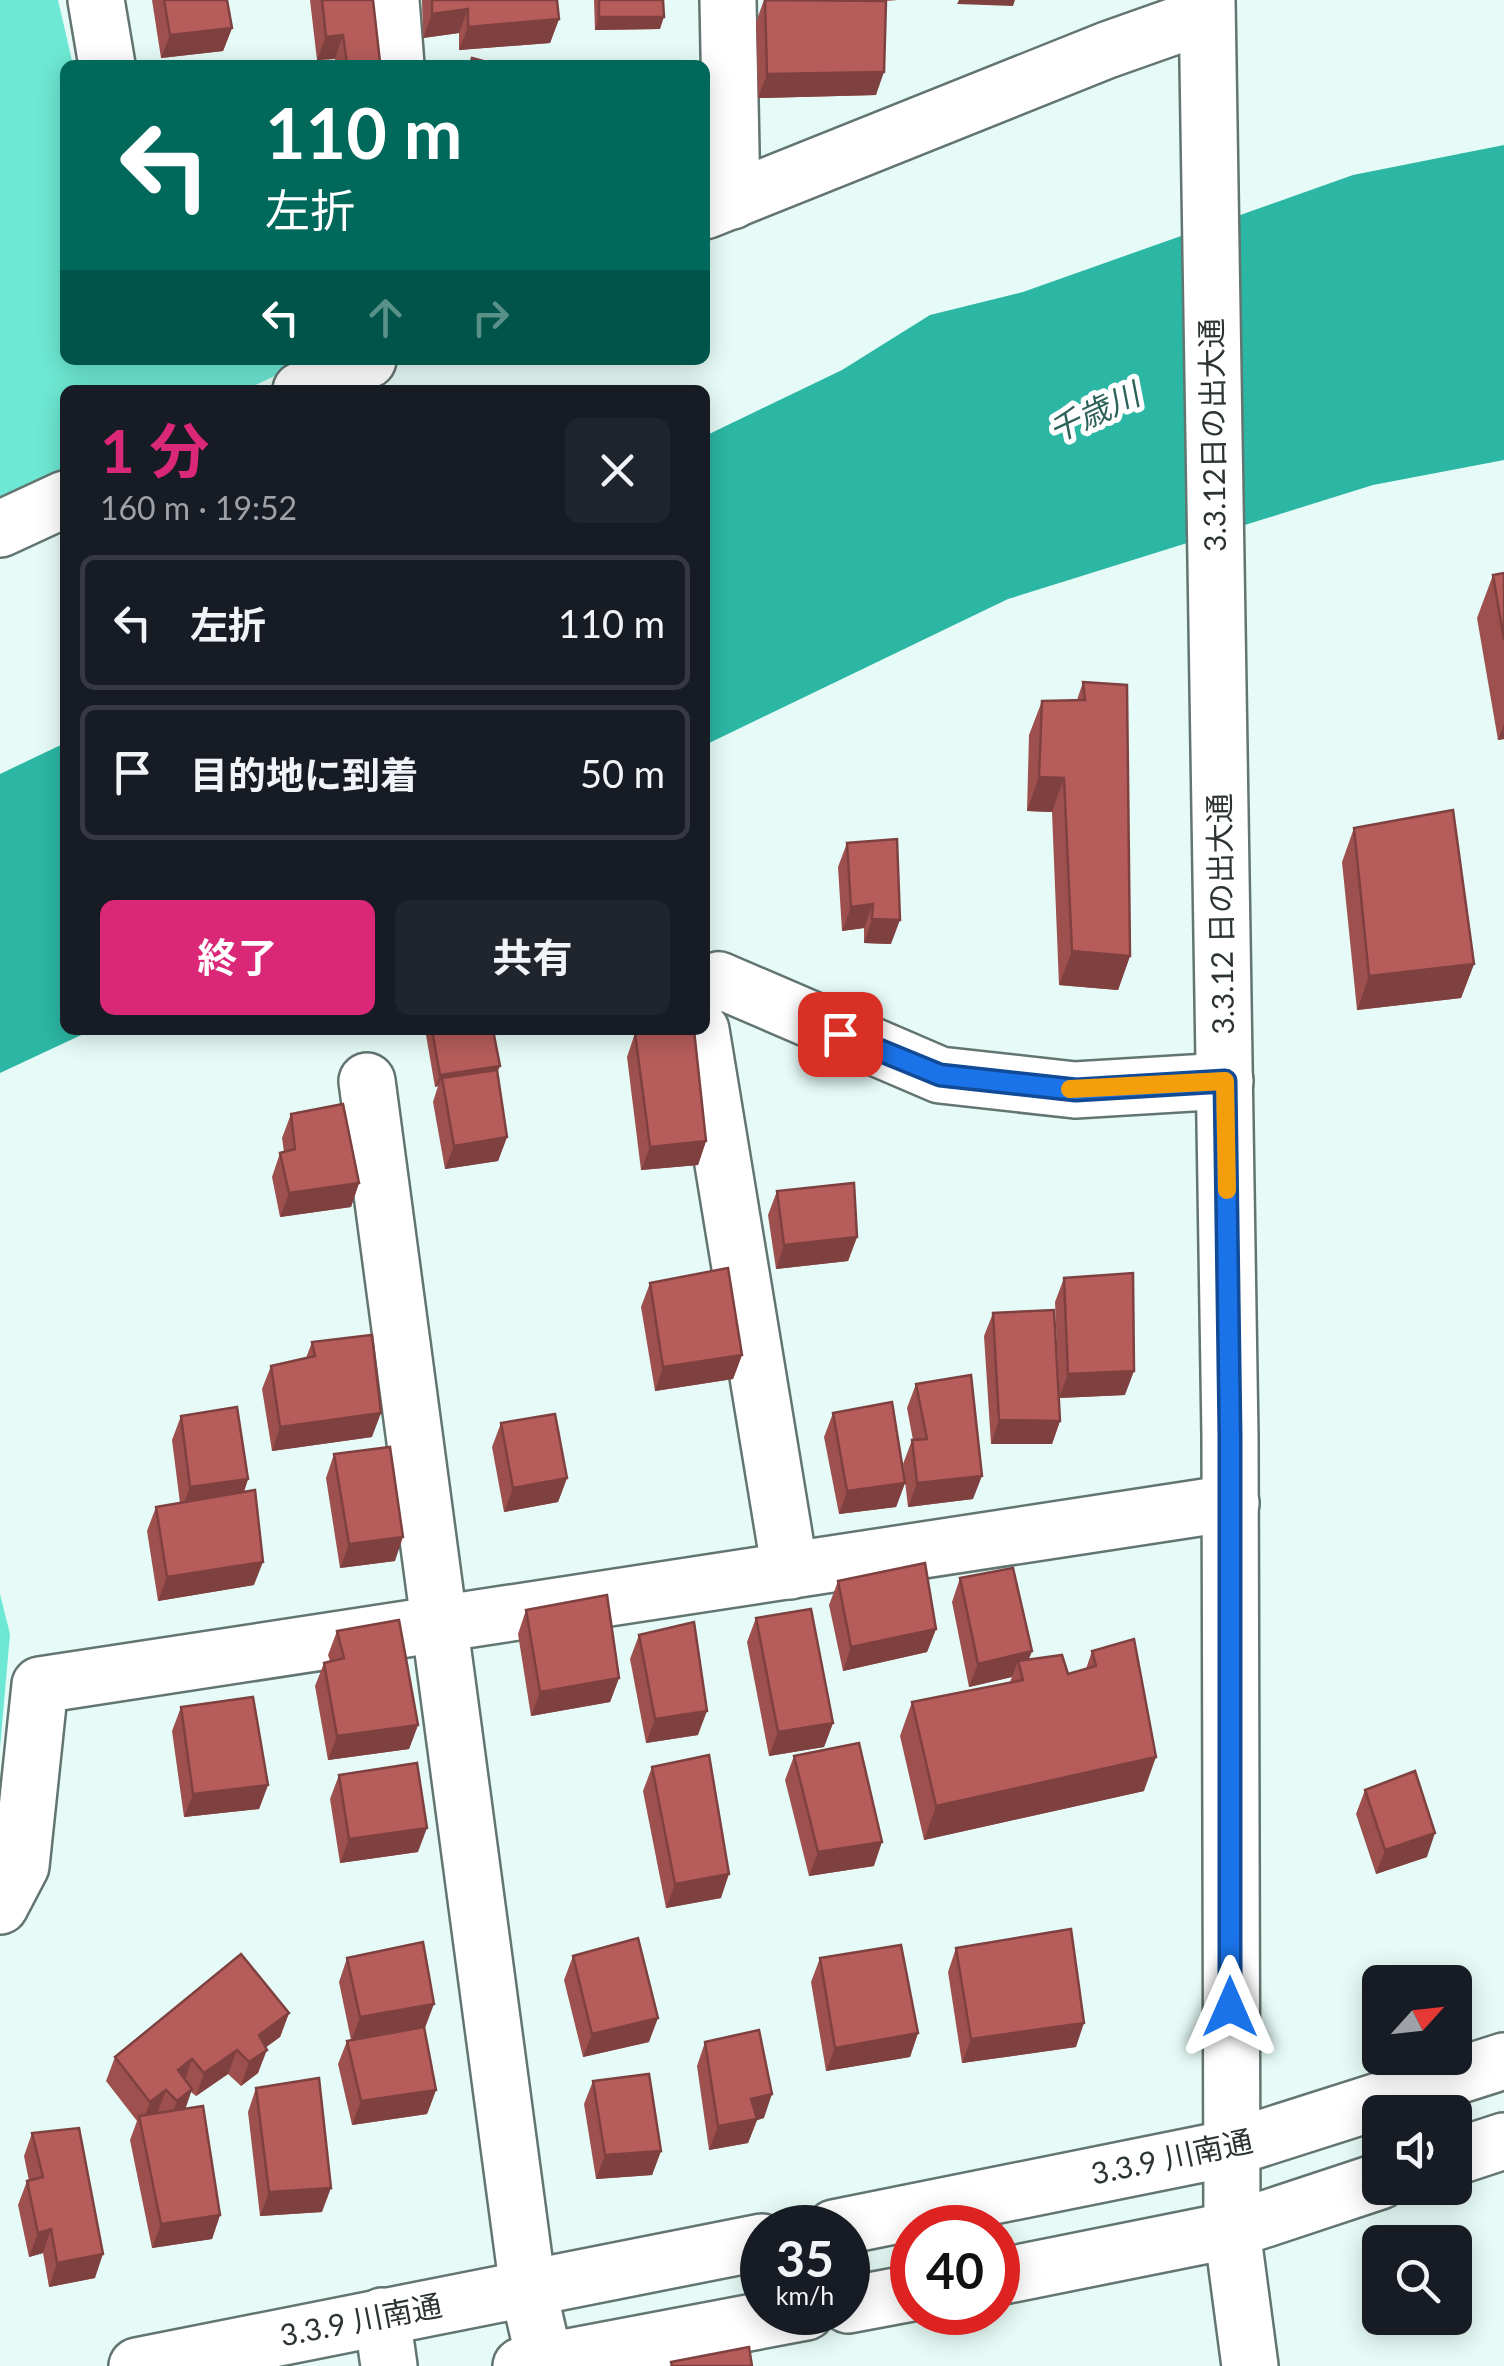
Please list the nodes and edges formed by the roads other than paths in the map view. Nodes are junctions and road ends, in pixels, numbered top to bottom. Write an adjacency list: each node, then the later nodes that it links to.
1 (96, 0): 5 (street)
2 (391, 0): 6 (street)
3 (728, 0): 7 (street)
4 (1206, 8): 7 (street); 12 (street, 3.3.12日の出大通)
5 (106, 60)
6 (396, 60)
7 (718, 206)
8 (357, 365): 9 (street)
9 (311, 385)
10 (60, 500): 11 (street)
11 (0, 530)
12 (1219, 721): 16 (street, 3.3.12 日の出大通)
13 (710, 986): 16 (street)
14 (702, 1035): 18 (street)
15 (367, 1081): 19 (street)
16 (1225, 1081): 17 (street, 3.3.12 日の出大通)
17 (1230, 1503): 18 (street); 23 (street, 3.3.12 日の出大通)
18 (790, 1570): 19 (street)
19 (441, 1624): 20 (street); 30 (street)
20 (0, 1906)
21 (1504, 2062): 23 (street, 3.3.9 川南通)
22 (1504, 2141): 24 (street)
23 (1231, 2148): 26 (street, 3.3.9 川南通); 27 (street, 3.3.12 日の出大通)
24 (1472, 2151)
25 (1362, 2187): 27 (street)
26 (870, 2221)
27 (1232, 2230): 29 (street); 35 (street, 3.3.12 日の出大通)
28 (740, 2246): 30 (street, 3.3.9 川南通)
29 (1020, 2273)
30 (528, 2289): 32 (street, 3.3.9 川南通); 33 (street)
31 (740, 2325): 33 (street)
32 (386, 2341): 34 (street, 3.3.9 川南通)
33 (533, 2364)
34 (137, 2366)
35 (1250, 2366)

